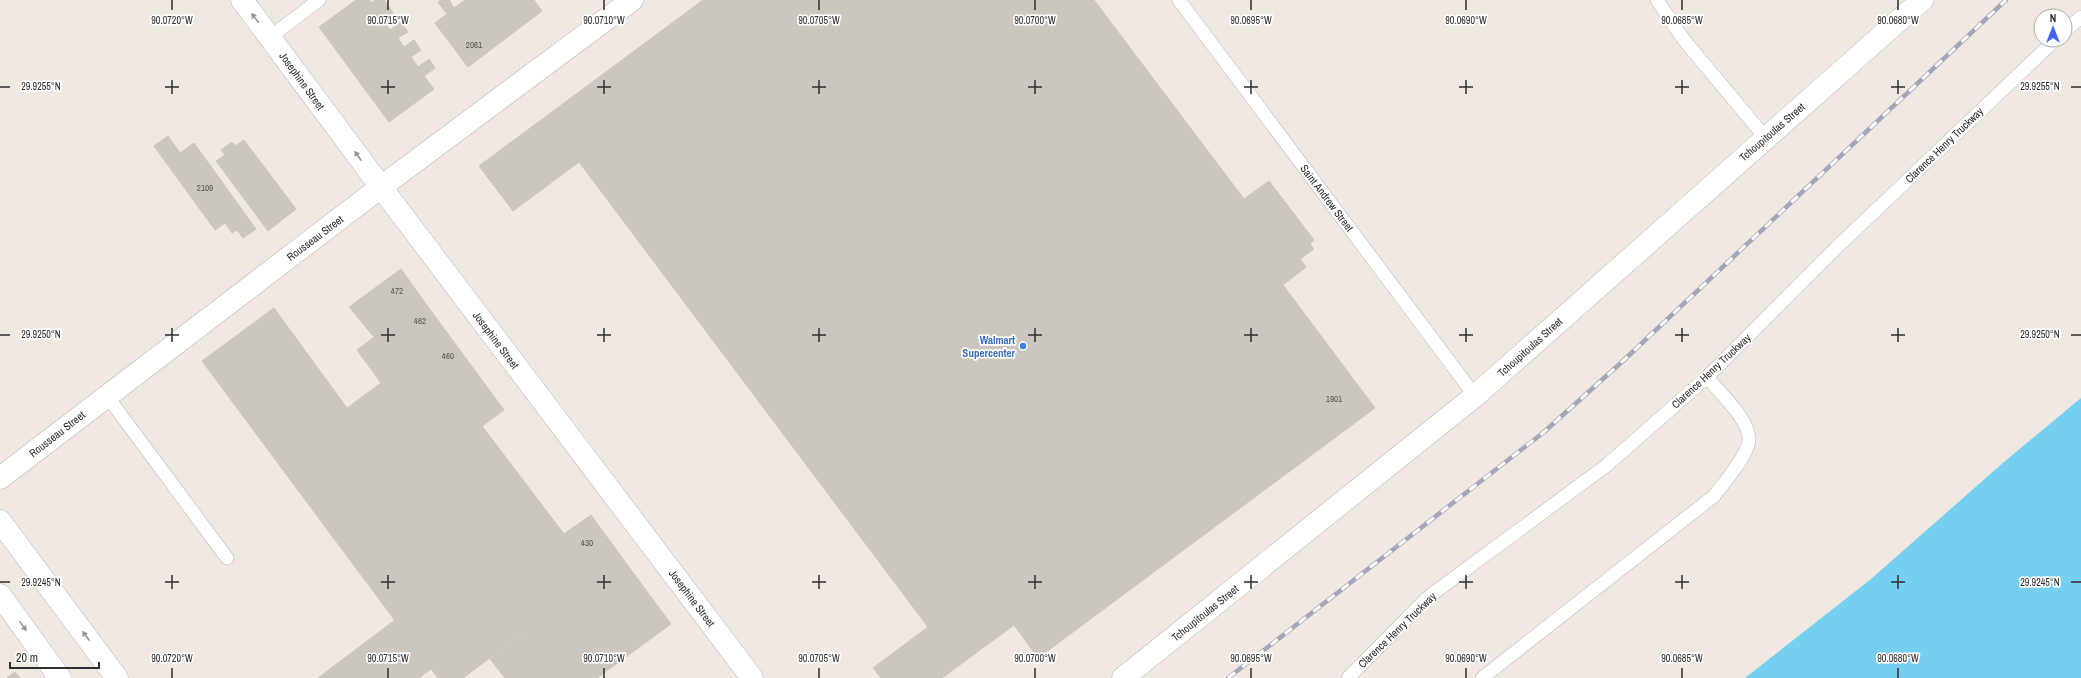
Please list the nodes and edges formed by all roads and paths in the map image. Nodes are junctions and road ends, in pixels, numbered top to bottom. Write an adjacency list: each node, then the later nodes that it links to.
1 (242, 0): 9 (street, Josephine Street, one-way to 1)
2 (319, 0): 9 (lane)
3 (632, 0): 12 (street, Rousseau Street)
4 (1179, 0): 15 (lane, Saint Andrew Street)
5 (1657, 0): 11 (lane)
6 (1922, 0): 11 (street, Tchoupitoulas Street)
7 (2081, 17): 8 (lane)
8 (2073, 24)
9 (270, 38): 12 (street, Josephine Street, one-way to 9)
10 (2047, 48): 13 (lane, Clarence Henry Truckway)
11 (1765, 138): 15 (street, Tchoupitoulas Street)
12 (381, 188): 14 (street, Rousseau Street); 22 (street, Josephine Street)
13 (1707, 377): 24 (lane, Clarence Henry Truckway); 25 (lane)
14 (107, 396): 16 (street, Rousseau Street); 18 (lane)
15 (1475, 396): 23 (street, Tchoupitoulas Street)
16 (0, 478)
17 (0, 521): 21 (street, one-way to 17)
18 (227, 558)
19 (0, 595): 20 (street, one-way to 20)
20 (60, 678)
21 (117, 678)
22 (752, 678)
23 (1124, 678)
24 (1348, 678)
25 (1482, 678)

